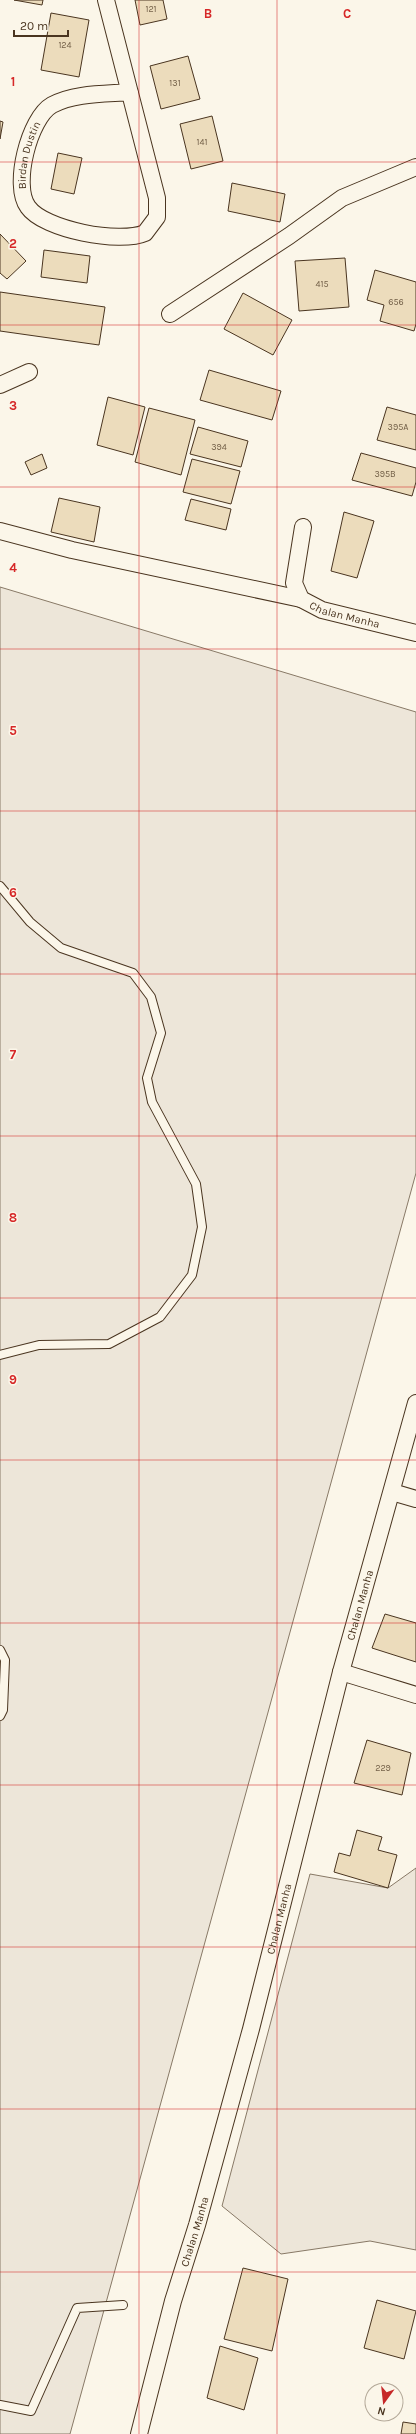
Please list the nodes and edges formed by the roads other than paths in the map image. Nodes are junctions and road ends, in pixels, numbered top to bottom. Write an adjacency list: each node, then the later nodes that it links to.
1 (106, 0): 2 (street, Birdan Dustin)
2 (130, 92): 2 (street, Birdan Dustin)
3 (416, 167): 4 (street)
4 (170, 314)
5 (29, 372): 6 (street)
6 (0, 386)
7 (303, 527): 9 (street, Chalan Manha)
8 (0, 531): 9 (street)
9 (301, 599): 10 (street, Chalan Manha)
10 (416, 633)
11 (0, 886): 12 (lane)
12 (0, 1355)
13 (416, 1403): 14 (street, Chalan Manha)
14 (392, 1492): 15 (street); 17 (street, Chalan Manha)
15 (416, 1499)
16 (0, 1650): 19 (lane)
17 (341, 1672): 18 (street); 22 (street, Chalan Manha)
18 (416, 1696)
19 (0, 1716)
20 (123, 2305): 21 (lane)
21 (0, 2405)
22 (139, 2434)

